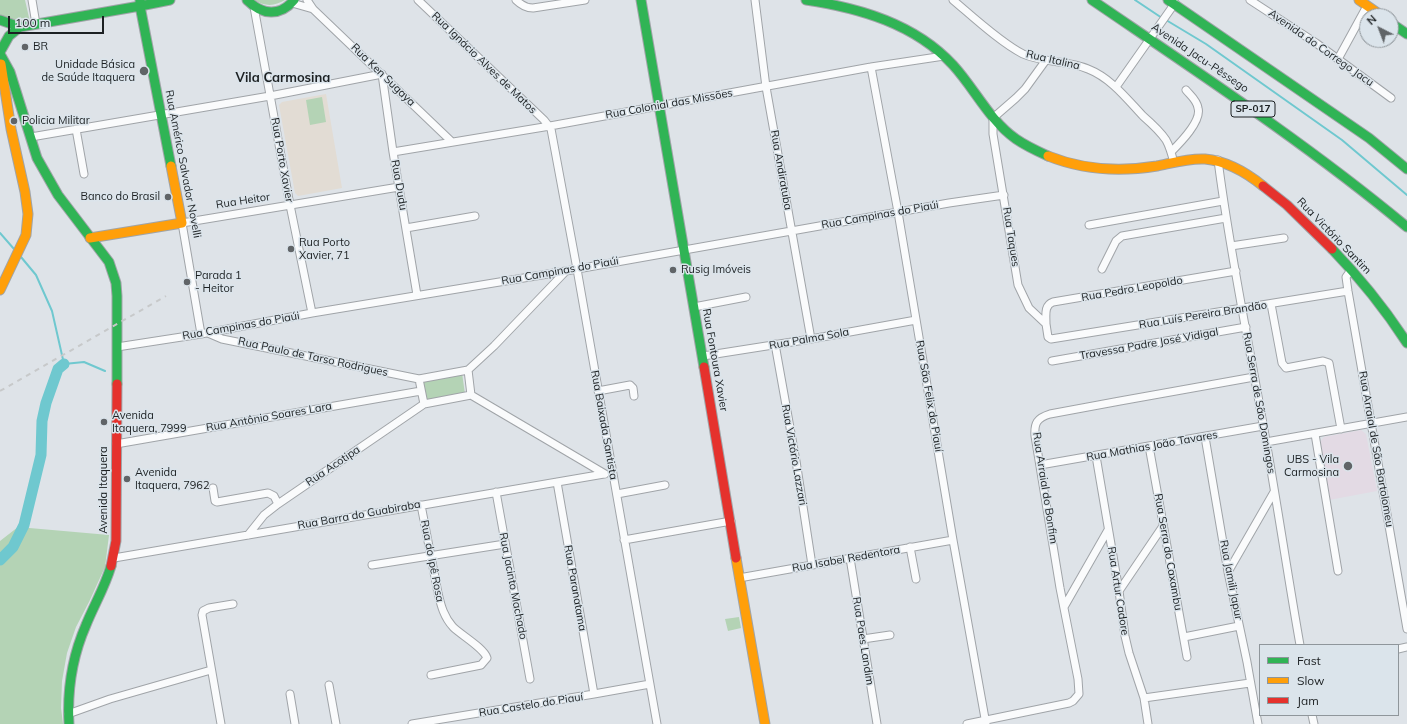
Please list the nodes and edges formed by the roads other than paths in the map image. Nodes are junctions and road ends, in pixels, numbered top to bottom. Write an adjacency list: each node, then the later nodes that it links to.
1 (32, 0): 21 (street)
2 (170, 0): 15 (main road)
3 (247, 0): 18 (main road)
4 (307, 0): 19 (street, Rua Ken Sugaya)
5 (418, 0): 38 (street, Rua Ignácio Alves de Matos)
6 (516, 0): 7 (street)
7 (585, 0)
8 (641, 0): 35 (main road, Rua Fontoura Xavier)
9 (755, 0): 30 (street, Rua Andiratuba)
10 (806, 0): 25 (main road, Rua Victório Santim)
11 (1092, 0): 23 (main road, Avenida Jacu-Pêssego / SP-017)
12 (1250, 0): 26 (street, Avenida do Corrego Jacu)
13 (956, 1): 27 (street, Rua Italina)
14 (293, 2): 18 (main road); 19 (street, Rua Ken Sugaya)
15 (140, 3): 21 (main road); 36 (main road, Rua Américo Salvador Novelli)
16 (1363, 3): 26 (street)
17 (1173, 4): 23 (street); 46 (main road)
18 (254, 7): 33 (street, Rua Porto Xavier)
19 (313, 9): 29 (street, Rua Ken Sugaya)
20 (0, 20): 22 (main road)
21 (36, 24): 22 (main road)
22 (20, 27): 24 (main road)
23 (1152, 38): 31 (street); 57 (main road, Avenida Jacu-Pêssego / SP-017)
24 (0, 55): 40 (main road, Avenida Itaquera); 71 (main road)
25 (944, 56): 28 (street, Rua Colonial das Missões); 37 (main road, Rua Victório Santim)
26 (1338, 59): 34 (street, Avenida do Corrego Jacu)
27 (1046, 60): 31 (street, Rua Italina); 37 (street)
28 (871, 67): 30 (street, Rua Colonial das Missões); 52 (street, Rua São Felix do Piauí)
29 (382, 74): 33 (street); 41 (street, Rua Ken Sugaya); 42 (street, Rua Dudu)
30 (766, 87): 35 (street, Rua Colonial das Missões); 59 (street, Rua Andiratuba)
31 (1116, 87): 43 (street, Rua Italina)
32 (1186, 90): 43 (street)
33 (270, 96): 36 (street); 51 (street, Rua Porto Xavier)
34 (1391, 98)
35 (658, 106): 38 (street, Rua Colonial das Missões); 65 (main road, Rua Fontoura Xavier)
36 (161, 114): 39 (street); 55 (main road, Rua Américo Salvador Novelli)
37 (994, 118): 45 (main road, Rua Victório Santim); 49 (street, Rua Taques)
38 (550, 126): 41 (street, Rua Colonial das Missões); 66 (street, Rua Baixada Santista)
39 (76, 129): 40 (street); 47 (street)
40 (31, 137): 61 (main road, Avenida Itaquera)
41 (452, 142): 42 (street, Rua Colonial das Missões)
42 (393, 152): 48 (street, Rua Dudu)
43 (1171, 152): 45 (street, Rua Italina)
44 (1218, 160): 45 (main road, Rua Victório Santim); 50 (street, Rua Serra de São Domingos); 68 (main road, Rua Victório Santim)
45 (1174, 163)
46 (1407, 169)
47 (84, 174)
48 (399, 187): 51 (street, Rua Heitor); 58 (street, Rua Dudu)
49 (1004, 194): 52 (street, Rua Campinas do Piaúi); 80 (street, Rua Taques)
50 (1223, 201): 54 (street, Rua Serra de São Domingos); 56 (street)
51 (290, 205): 55 (street, Rua Heitor); 78 (street, Rua Porto Xavier)
52 (898, 212): 59 (street, Rua Campinas do Piaúi); 79 (street, Rua São Felix do Piauí)
53 (475, 216): 58 (street)
54 (1226, 218): 63 (street, Rua Serra de São Domingos); 67 (street)
55 (182, 223): 60 (main road, Rua Heitor); 82 (street, Rua Américo Salvador Novelli)
56 (1089, 225)
57 (1407, 227)
58 (406, 228): 73 (street, Rua Dudu)
59 (792, 231): 65 (street, Rua Campinas do Piaúi); 83 (street, Rua Andiratuba)
60 (107, 235): 61 (main road, Rua Heitor); 64 (main road)
61 (90, 238): 64 (main road, Avenida Itaquera)
62 (1284, 238): 63 (street)
63 (1231, 246): 70 (street, Rua Serra de São Domingos)
64 (100, 250): 87 (main road, Avenida Itaquera)
65 (685, 250): 66 (street, Rua Campinas do Piaúi); 76 (main road, Rua Fontoura Xavier)
66 (577, 268): 69 (street, Rua Campinas do Piaúi); 94 (street, Rua Baixada Santista)
67 (1102, 268)
68 (1351, 270): 72 (street, Rua Arraial de São Bartolomeu); 85 (main road, Rua Victório Santim)
69 (566, 271): 73 (street, Rua Campinas do Piaúi); 90 (street)
70 (1236, 271): 77 (street, Rua Serra de São Domingos); 80 (street, Rua Pedro Leopoldo)
71 (0, 290)
72 (1348, 291): 75 (street, Rua Luís Pereira Brandão); 99 (street, Rua Arraial de São Bartolomeu)
73 (417, 295): 78 (street, Rua Campinas do Piaúi)
74 (746, 298): 76 (street)
75 (1271, 304): 77 (street, Rua Luís Pereira Brandão); 101 (street)
76 (694, 307): 88 (main road, Rua Fontoura Xavier)
77 (1243, 309): 81 (street, Rua Serra de São Domingos); 84 (street, Rua Luís Pereira Brandão)
78 (312, 313): 82 (street, Rua Campinas do Piaúi)
79 (916, 320): 83 (street, Rua Palma Sola); 124 (street, Rua São Felix do Piauí)
80 (1046, 324): 84 (street, Rua Taques)
81 (1246, 327): 89 (street, Travessa Padre José Vidigal); 91 (street, Rua Serra de São Domingos)
82 (204, 333): 87 (street, Rua Campinas do Piaúi); 92 (street, Rua Paulo de Tarso Rodrigues)
83 (811, 338): 86 (street, Rua Palma Sola)
84 (1058, 339)
85 (1407, 343)
86 (775, 344): 88 (street, Rua Palma Sola); 131 (street, Rua Victório Lazzari)
87 (117, 347): 105 (main road, Avenida Itaquera)
88 (702, 356): 119 (main road, Rua Fontoura Xavier)
89 (1052, 361)
90 (468, 370): 92 (street); 95 (street)
91 (1254, 377): 100 (street, Rua Serra de São Domingos); 108 (street, Rua Arraial do Bonfim)
92 (419, 379): 93 (street)
93 (421, 391): 97 (street); 105 (street, Rua Antônio Soares Lara)
94 (598, 391): 96 (street); 109 (street, Rua Baixada Santista)
95 (471, 395): 97 (street); 110 (street)
96 (634, 396)
97 (424, 404): 117 (street, Rua Acotipa)
98 (1407, 417): 99 (street)
99 (1371, 424): 101 (street); 140 (street, Rua Arraial de São Bartolomeu)
100 (1263, 426): 103 (street, Rua Mathias João Tavares); 104 (street, Rua Serra de São Domingos)
101 (1341, 428): 102 (street)
102 (1315, 434): 104 (street); 133 (street)
103 (1205, 437): 106 (street, Rua Mathias João Tavares); 132 (street, Rua Jamili Japur)
104 (1266, 442): 115 (street, Rua Serra de São Domingos)
105 (116, 444): 128 (main road, Avenida Itaquera)
106 (1149, 446): 107 (street, Rua Mathias João Tavares); 120 (street, Rua Serra do Caxambu)
107 (1096, 456): 108 (street, Rua Mathias João Tavares); 121 (street, Rua Artur Cadore)
108 (1040, 465): 138 (street, Rua Arraial do Bonfim)
109 (613, 473): 110 (street, Rua Barra do Guabiraba); 116 (street, Rua Baixada Santista)
110 (604, 474): 111 (street, Rua Barra do Guabiraba)
111 (557, 482): 114 (street, Rua Barra do Guabiraba); 153 (street, Rua Paranatama)
112 (665, 485): 116 (street)
113 (213, 488): 117 (street)
114 (496, 492): 118 (street, Rua Barra do Guabiraba); 125 (street, Rua Jacinto Machado)
115 (1274, 492): 132 (street); 144 (street, Rua Serra de São Domingos)
116 (617, 494): 123 (street, Rua Baixada Santista)
117 (278, 504): 122 (street, Rua Acotipa)
118 (421, 504): 122 (street, Rua Barra do Guabiraba); 127 (street, Rua do Ipê Rosa)
119 (731, 521): 123 (street); 134 (main road, Rua Fontoura Xavier)
120 (1163, 526): 136 (street); 142 (street, Rua Serra do Caxambu)
121 (1108, 530): 136 (street, Rua Artur Cadore); 138 (street)
122 (248, 534): 128 (street, Rua Barra do Guabiraba)
123 (624, 540): 150 (street, Rua Baixada Santista)
124 (953, 540): 126 (street, Rua Isabel Redentora); 157 (street, Rua São Felix do Piauí)
125 (505, 544): 127 (street); 148 (street, Rua Jacinto Machado)
126 (910, 547): 129 (street, Rua Isabel Redentora); 135 (street)
127 (431, 556): 130 (street); 147 (street, Rua do Ipê Rosa)
128 (114, 558): 155 (main road, Avenida Itaquera)
129 (850, 558): 131 (street, Rua Isabel Redentora); 143 (street, Rua Paes Landim)
130 (372, 565)
131 (812, 565): 134 (street, Rua Isabel Redentora)
132 (1228, 572): 139 (street, Rua Jamili Japur)
133 (1338, 572)
134 (740, 578): 164 (main road, Rua Fontoura Xavier)
135 (916, 578)
136 (1119, 591): 154 (street, Rua Artur Cadore)
137 (234, 604): 146 (street)
138 (1064, 607): 157 (street, Rua Arraial do Bonfim)
139 (1239, 626): 142 (street); 149 (street, Rua Jamili Japur)
140 (1407, 629)
141 (890, 635): 143 (street)
142 (1184, 637): 145 (street, Rua Serra do Caxambu)
143 (863, 639): 165 (street, Rua Paes Landim)
144 (1300, 644)
145 (1187, 657)
146 (211, 670): 155 (street); 159 (street)
147 (431, 675)
148 (530, 679)
149 (1250, 683): 154 (street); 168 (street, Rua Jamili Japur)
150 (650, 684): 153 (street, Rua Castelo do Piauí); 163 (street, Rua Baixada Santista)
151 (329, 685): 161 (street)
152 (290, 694): 160 (street)
153 (594, 694): 156 (street, Rua Castelo do Piauí)
154 (1144, 698): 167 (street, Rua Artur Cadore)
155 (68, 714): 158 (main road, Avenida Itaquera)
156 (438, 722): 162 (street, Rua Castelo do Piauí)
157 (986, 722): 166 (street)
158 (69, 724)
159 (221, 724)
160 (295, 724)
161 (336, 724)
162 (412, 724)
163 (657, 724)
164 (765, 724)
165 (877, 724)
166 (967, 724)
167 (1148, 724)
168 (1258, 724)

